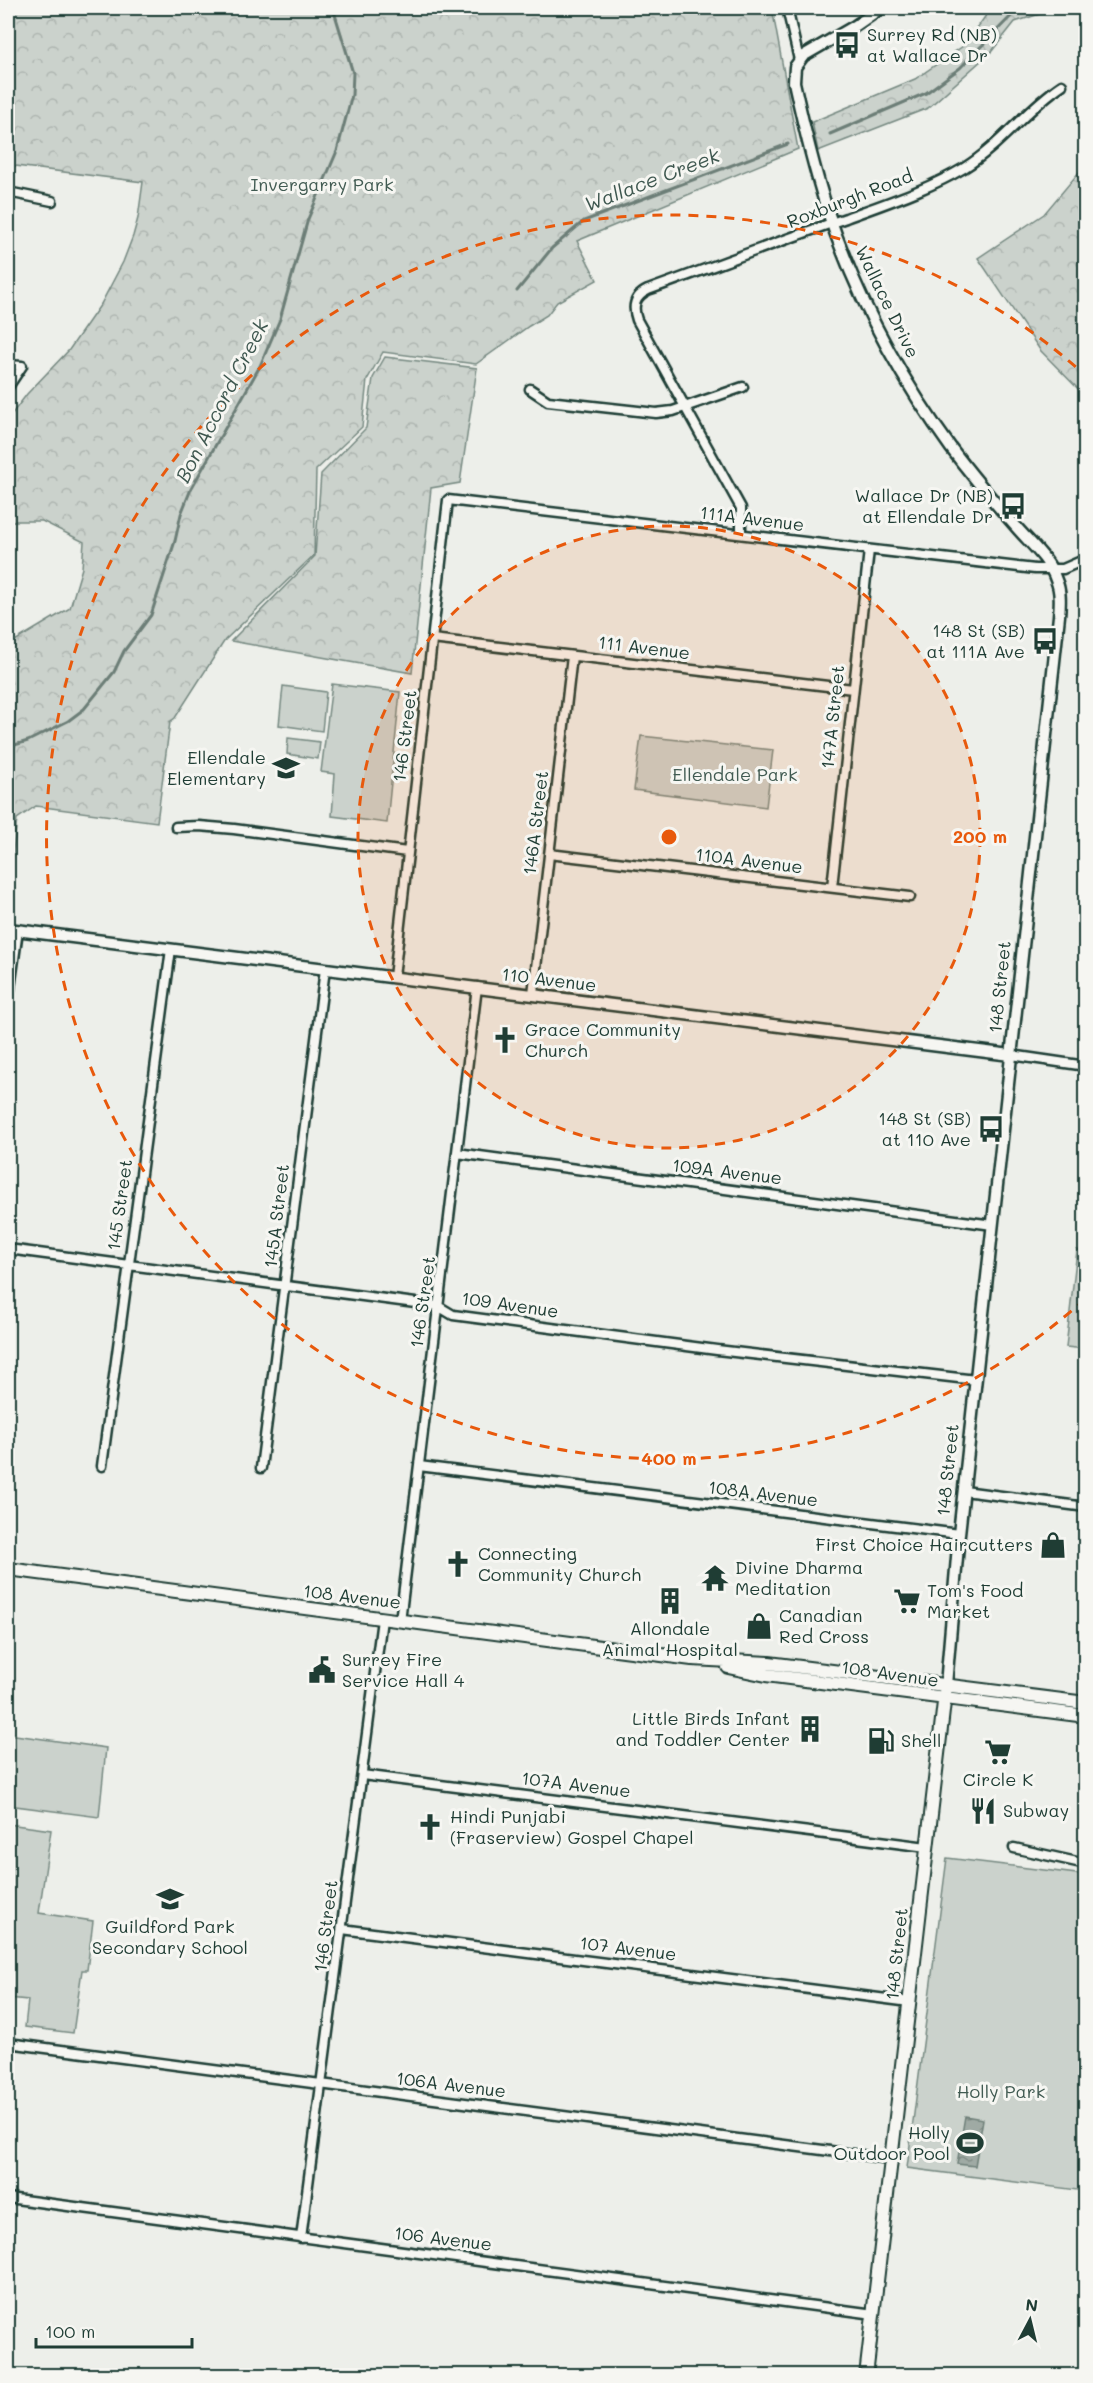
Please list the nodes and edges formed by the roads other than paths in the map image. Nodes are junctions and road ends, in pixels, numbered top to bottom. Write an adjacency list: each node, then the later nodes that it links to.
1 (787, 8): 3 (street, Wallace Drive)
2 (881, 8): 3 (street)
3 (799, 60): 7 (street, Wallace Drive)
4 (1062, 86): 7 (street, Roxburgh Road)
5 (8, 192): 6 (street)
6 (52, 201)
7 (832, 223): 12 (street, Roxburgh Road); 17 (street, Wallace Drive)
8 (8, 365): 9 (street)
9 (8, 387)
10 (743, 387): 12 (street)
11 (530, 389): 12 (street)
12 (687, 406): 14 (street)
13 (448, 500): 14 (street, 111A Avenue); 18 (street, 146 Street)
14 (741, 534): 15 (street, 111A Avenue)
15 (869, 550): 17 (street, 111A Avenue); 20 (street, 147A Street)
16 (1086, 559): 17 (street)
17 (1052, 570): 33 (street, 148 Street)
18 (432, 639): 19 (street, 111 Avenue); 22 (street, 146 Street)
19 (572, 656): 20 (street, 111 Avenue); 23 (street, 146A Street)
20 (853, 689): 24 (street, 147A Street)
21 (176, 827): 22 (street)
22 (407, 852): 29 (street, 146 Street)
23 (549, 854): 24 (street, 110A Avenue); 31 (street, 146A Street)
24 (832, 887): 25 (street, 110A Avenue)
25 (910, 897)
26 (13, 929): 27 (street, 110 Avenue); 32 (street)
27 (171, 949): 28 (street, 110 Avenue); 38 (street, 145 Street)
28 (325, 969): 29 (street, 110 Avenue); 39 (street, 145A Street)
29 (394, 977): 30 (street, 110 Avenue)
30 (477, 987): 31 (street, 110 Avenue); 35 (street, 146 Street)
31 (533, 994): 33 (street, 110 Avenue)
32 (8, 1003)
33 (1011, 1055): 34 (street, 110 Avenue); 36 (street, 148 Street)
34 (1086, 1066)
35 (457, 1153): 36 (street, 109A Avenue); 40 (street, 146 Street)
36 (993, 1225): 41 (street, 148 Street)
37 (8, 1249): 38 (street, 109 Avenue)
38 (129, 1264): 39 (street, 109 Avenue); 42 (street, 145 Street)
39 (285, 1284): 40 (street, 109 Avenue); 44 (street, 145A Street)
40 (438, 1306): 41 (street, 109 Avenue); 43 (street, 146 Street)
41 (976, 1380): 45 (street, 148 Street)
42 (102, 1466)
43 (419, 1466): 47 (street, 108A Avenue); 50 (street, 146 Street)
44 (261, 1468)
45 (964, 1491): 46 (street); 47 (street, 148 Street)
46 (1086, 1507)
47 (959, 1534): 52 (street, 148 Street)
48 (8, 1569): 49 (main road, 108 Avenue)
49 (382, 1619): 50 (main road, 108 Avenue); 56 (street, 146 Street)
50 (400, 1621): 51 (main road, 108 Avenue)
51 (692, 1659): 52 (main road, 108 Avenue); 53 (main road, 108 Avenue)
52 (946, 1685): 53 (main road, 148 Street); 54 (main road, 108 Avenue)
53 (945, 1699): 55 (main road, 108 Avenue); 57 (main road, 148 Street)
54 (1086, 1703)
55 (1086, 1716)
56 (362, 1775): 57 (street, 107A Avenue); 60 (street, 146 Street)
57 (927, 1847): 61 (main road, 148 Street)
58 (1014, 1848): 59 (street)
59 (1086, 1864)
60 (342, 1929): 61 (street, 107 Avenue); 63 (street, 146 Street)
61 (910, 2002): 64 (main road, 148 Street)
62 (8, 2043): 63 (street, 106A Avenue)
63 (322, 2085): 64 (street, 106A Avenue); 66 (street, 146 Street)
64 (891, 2159): 67 (main road, 148 Street)
65 (8, 2199): 66 (street, 106 Avenue)
66 (301, 2238): 67 (street, 106 Avenue)
67 (874, 2314): 68 (main road, 148 Street)
68 (866, 2376)

